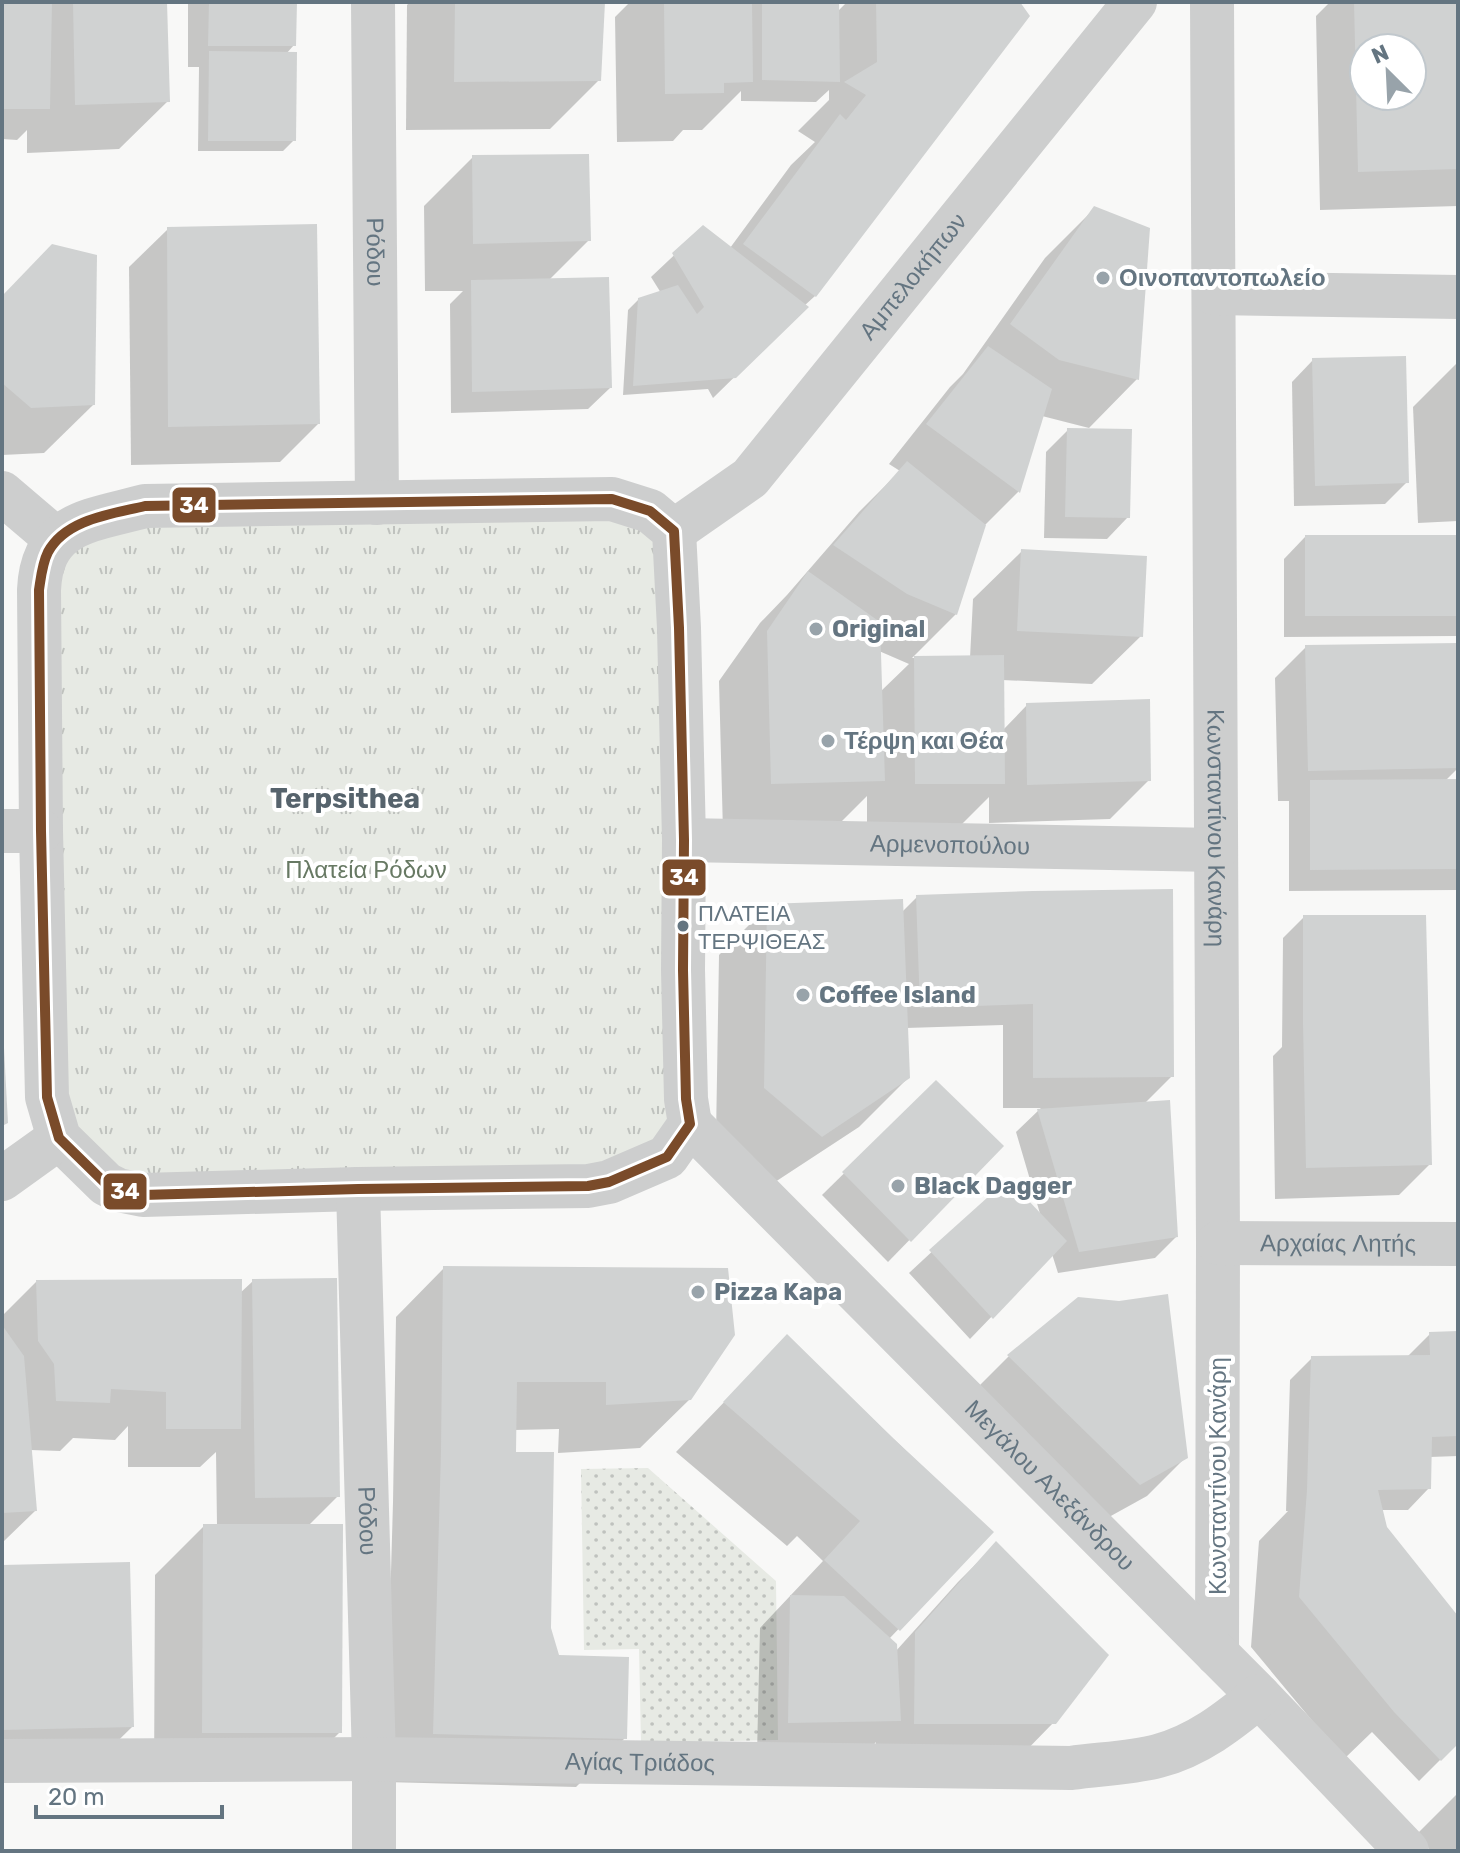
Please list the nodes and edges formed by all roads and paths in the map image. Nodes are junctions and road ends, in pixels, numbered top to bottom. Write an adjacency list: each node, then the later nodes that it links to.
1 (373, 2): 7 (street, Ρόδου)
2 (1135, 2): 8 (street, Αμπελοκήπων)
3 (1212, 2): 4 (street, Κωνσταντίνου Κανάρη)
4 (1214, 293): 5 (street); 12 (street, Κωνσταντίνου Κανάρη)
5 (1458, 297)
6 (2, 493): 9 (street)
7 (377, 503): 8 (street); 9 (street)
8 (674, 531): 11 (street)
9 (56, 539): 10 (street)
10 (22, 831): 14 (street)
11 (684, 840): 12 (street, Αρμενοπούλου); 13 (street)
12 (1216, 850): 17 (street, Κωνσταντίνου Κανάρη)
13 (690, 1124): 16 (street); 19 (street, Μεγάλου Αλεξάνδρου)
14 (59, 1138): 15 (street); 16 (street)
15 (2, 1179)
16 (358, 1189): 21 (street, Ρόδου)
17 (1218, 1243): 18 (street, Αρχαίας Λητής); 19 (street, Κωνσταντίνου Κανάρη)
18 (1458, 1244)
19 (1217, 1654): 20 (street, Μεγάλου Αλεξάνδρου)
20 (1259, 1696): 21 (street, Αγίας Τριάδος); 24 (street, Μεγάλου Αλεξάνδρου)
21 (374, 1759): 22 (street, Αγίας Τριάδος); 23 (street, Ρόδου)
22 (2, 1761)
23 (374, 1851)
24 (1407, 1851)

